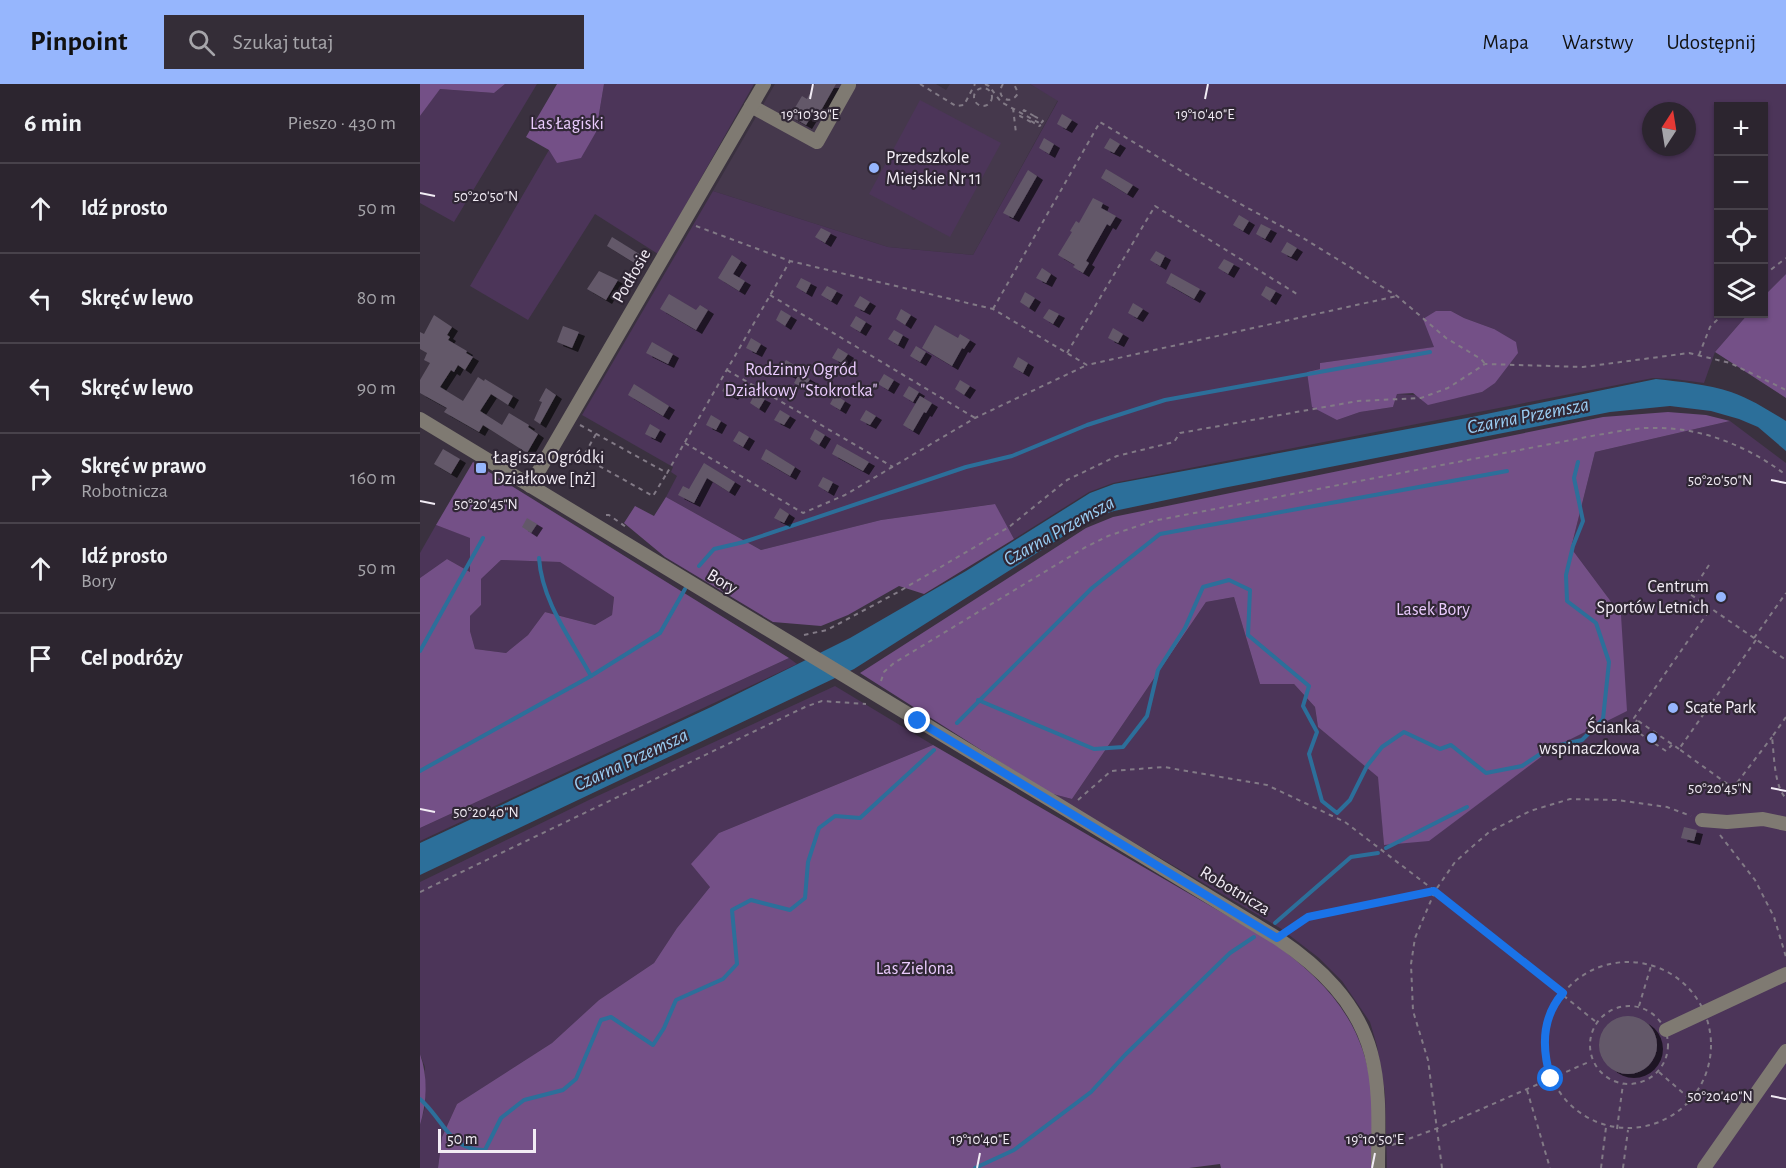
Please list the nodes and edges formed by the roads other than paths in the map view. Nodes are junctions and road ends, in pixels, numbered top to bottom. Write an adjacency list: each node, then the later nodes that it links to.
1 (764, 84): 3 (street, Podłosie)
2 (849, 85): 3 (street)
3 (751, 106): 5 (street, Podłosie)
4 (420, 419): 5 (street, Bory)
5 (530, 486): 6 (street, Bory)
6 (1007, 774): 12 (street, Robotnicza)
7 (1702, 820): 8 (street)
8 (1786, 824)
9 (1786, 974): 10 (street)
10 (1666, 1030)
11 (1786, 1051): 13 (street)
12 (1378, 1168)
13 (1704, 1168)

